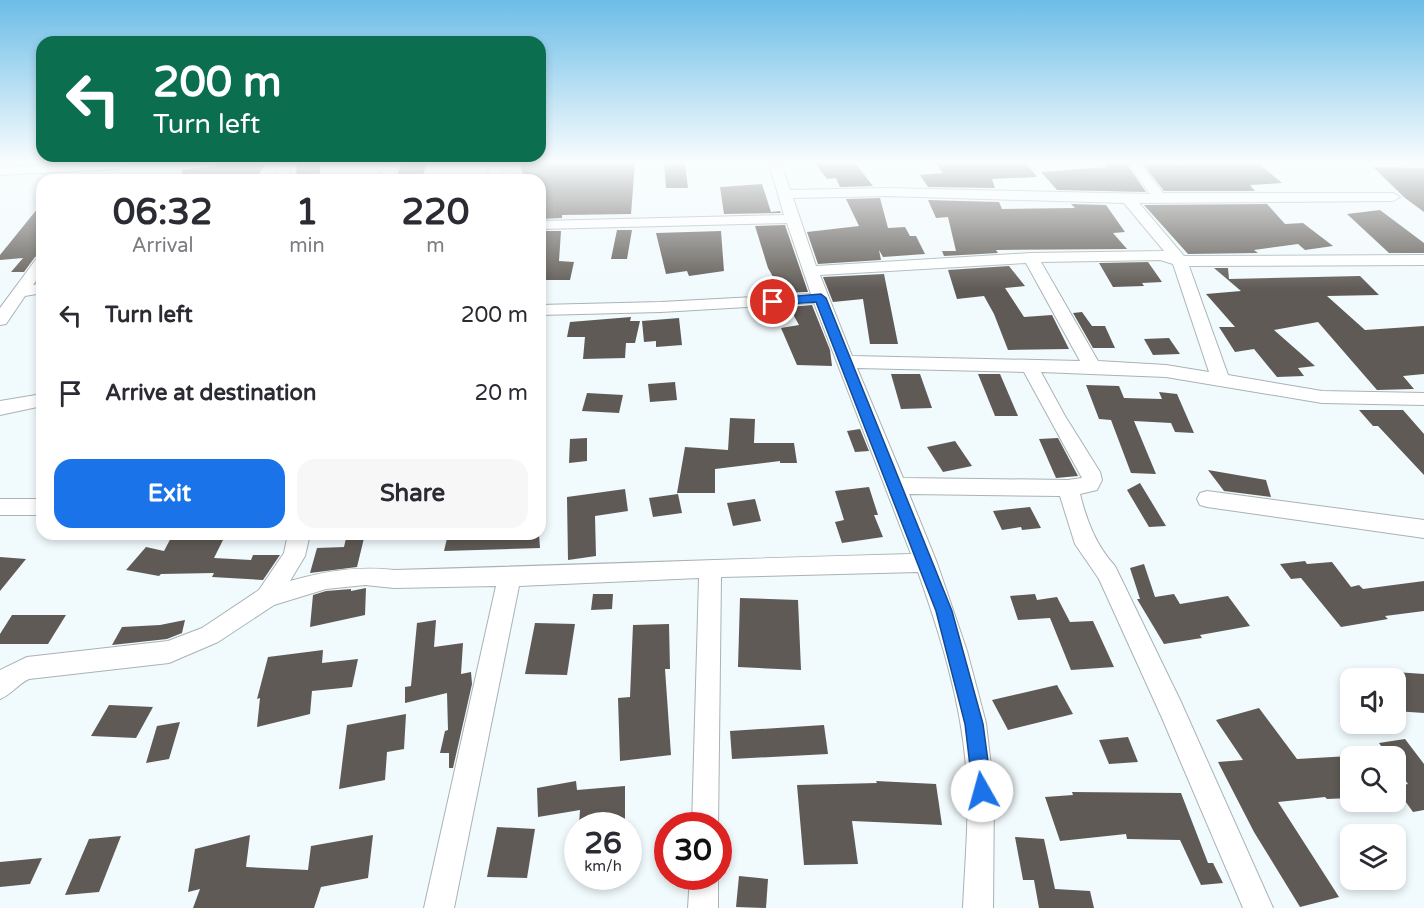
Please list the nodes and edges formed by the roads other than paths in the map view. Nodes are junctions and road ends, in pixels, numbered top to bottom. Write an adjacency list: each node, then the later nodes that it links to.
1 (789, 205): 3 (street)
2 (1133, 205): 7 (street)
3 (794, 219): 4 (street); 12 (street)
4 (546, 225)
5 (1031, 258): 7 (street); 9 (street); 17 (street)
6 (1424, 260): 7 (street)
7 (1180, 261): 18 (street)
8 (36, 269): 11 (street)
9 (818, 270)
10 (36, 289): 11 (street)
11 (18, 293): 14 (street)
12 (821, 298): 13 (street); 15 (street)
13 (546, 310)
14 (0, 320)
15 (847, 362): 16 (street); 22 (street)
16 (1030, 367): 17 (street); 23 (street)
17 (1092, 367): 18 (street)
18 (1221, 380): 19 (street)
19 (1424, 399)
20 (36, 401): 21 (street)
21 (0, 408)
22 (896, 486): 23 (street); 29 (street)
23 (1068, 488): 39 (street)
24 (1207, 499): 27 (street)
25 (0, 507): 26 (street)
26 (36, 507)
27 (1424, 529)
28 (298, 540): 32 (street)
29 (926, 562): 30 (street); 38 (street)
30 (710, 568): 31 (street); 34 (street)
31 (510, 575): 32 (street); 36 (street)
32 (267, 597): 33 (street)
33 (0, 687)
34 (706, 812)
35 (704, 890): 37 (street)
36 (439, 908)
37 (703, 908)
38 (978, 908)
39 (1258, 908)

